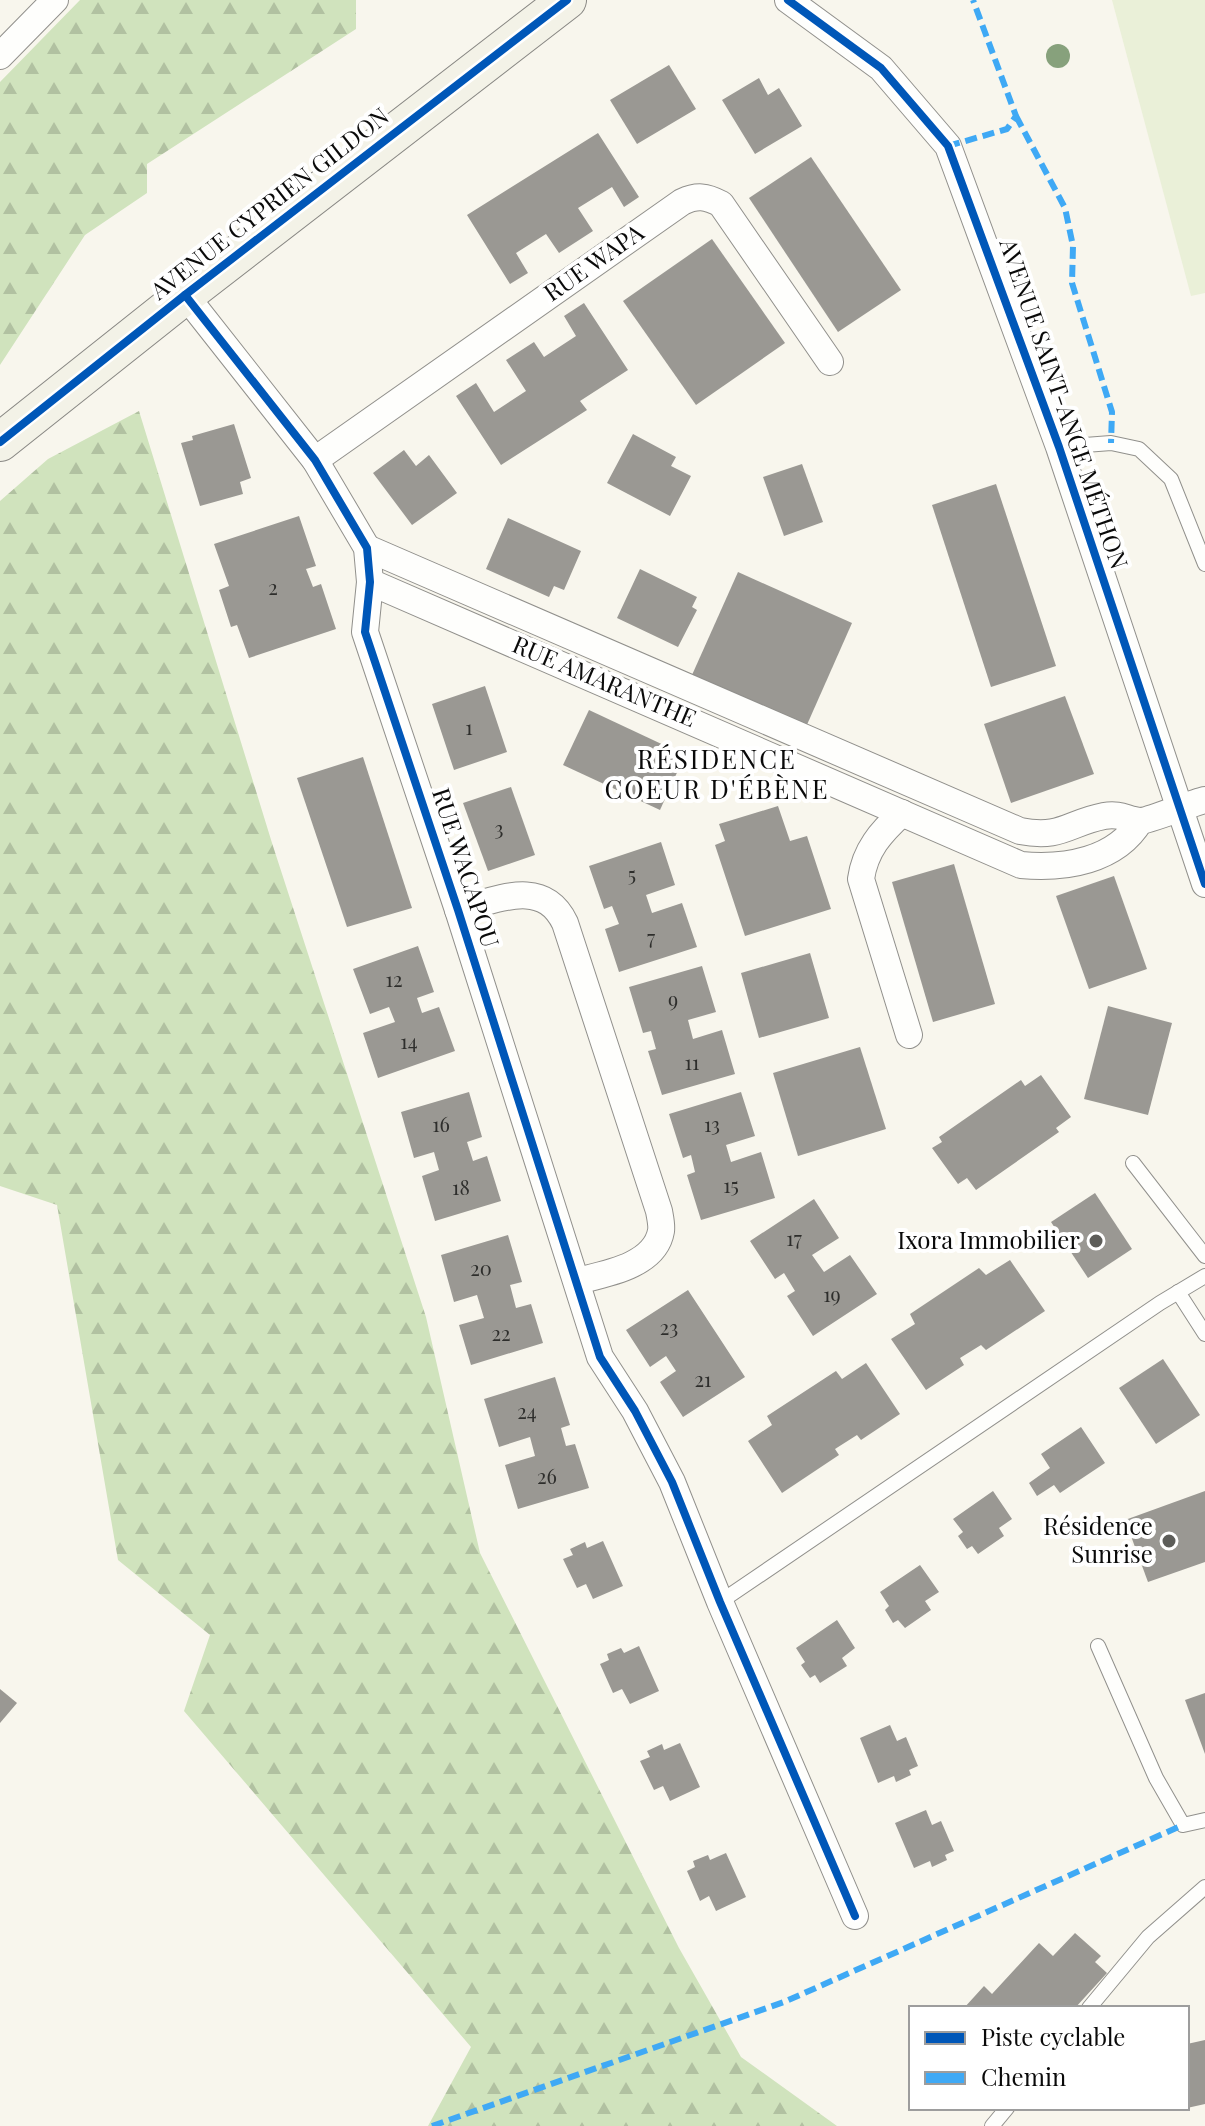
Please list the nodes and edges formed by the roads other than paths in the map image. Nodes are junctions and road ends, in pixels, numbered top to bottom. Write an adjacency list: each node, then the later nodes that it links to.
1 (55, 0): 4 (street)
2 (567, 0): 5 (street, AVENUE CYPRIEN GILDON)
3 (788, 0): 8 (street, AVENUE SAINT-ANGE MÉTHON)
4 (0, 56)
5 (185, 295): 7 (street, AVENUE CYPRIEN GILDON); 9 (street, RUE WACAPOU)
6 (830, 362): 9 (street, RUE WAPA)
7 (0, 442)
8 (1059, 447): 11 (lane); 16 (street, AVENUE SAINT-ANGE MÉTHON)
9 (315, 460): 10 (street, RUE WACAPOU)
10 (367, 548): 12 (street, RUE WACAPOU); 13 (street, RUE AMARANTHE)
11 (1205, 564)
12 (370, 582): 14 (street, RUE AMARANTHE); 20 (street, RUE WACAPOU)
13 (562, 633): 14 (street); 18 (street, RUE AMARANTHE)
14 (551, 660): 17 (street, RUE AMARANTHE)
15 (1205, 800): 16 (street, RUE AMARANTHE)
16 (1179, 807): 18 (street, RUE AMARANTHE); 19 (street, AVENUE SAINT-ANGE MÉTHON)
17 (902, 813): 18 (street, RUE AMARANTHE); 21 (street)
18 (1140, 821)
19 (1205, 884)
20 (458, 910): 25 (street, RUE WACAPOU); 25 (street, RUE WACAPOU)
21 (909, 1035)
22 (1133, 1163): 23 (lane)
23 (1205, 1256)
24 (1205, 1276): 26 (lane)
25 (577, 1281): 28 (street, RUE WACAPOU)
26 (1178, 1292): 27 (lane); 28 (lane)
27 (1205, 1334)
28 (720, 1602): 32 (street, RUE WACAPOU)
29 (1098, 1646): 30 (lane)
30 (1205, 1820)
31 (1205, 1887): 33 (lane)
32 (855, 1916)
33 (1091, 2006)
34 (1005, 2110): 35 (lane)
35 (992, 2126)

